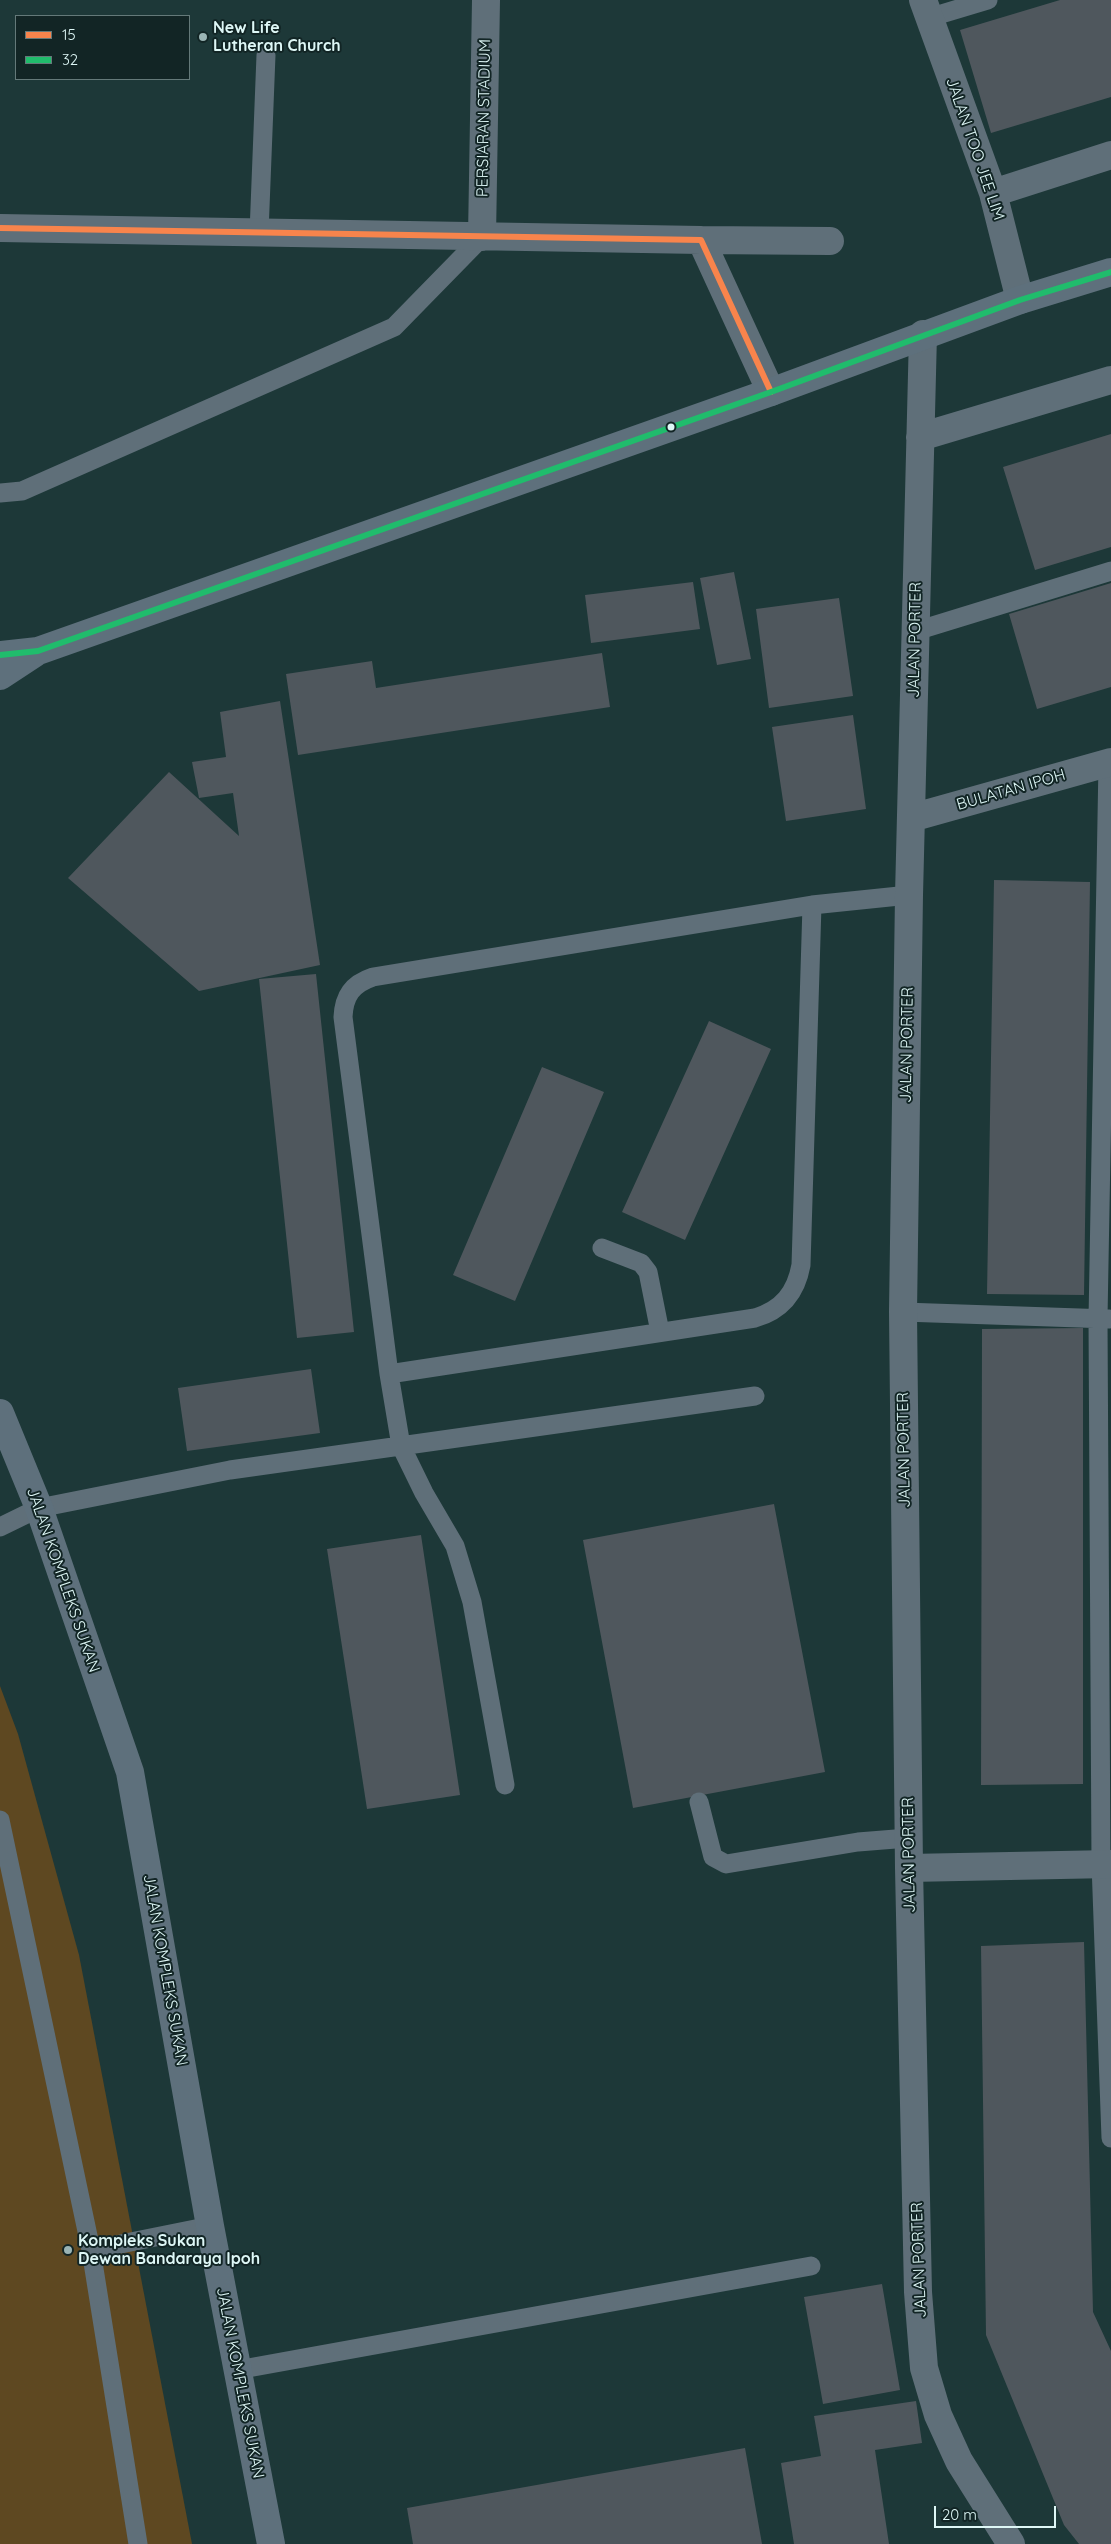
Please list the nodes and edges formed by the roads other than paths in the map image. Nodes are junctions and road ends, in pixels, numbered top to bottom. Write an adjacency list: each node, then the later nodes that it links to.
1 (486, 0): 9 (street, PERSIARAN STADIUM)
2 (988, 0): 3 (lane)
3 (925, 9): 6 (street, JALAN TOO JEE LIM)
4 (266, 55): 8 (lane)
5 (1111, 155): 6 (street)
6 (993, 193): 13 (street, JALAN TOO JEE LIM)
7 (0, 228): 8 (street)
8 (259, 233): 9 (street)
9 (482, 237): 10 (street); 18 (lane)
10 (701, 240): 11 (street); 16 (street)
11 (830, 241)
12 (1111, 272): 13 (main road)
13 (1020, 300): 14 (main road)
14 (923, 334): 16 (main road); 17 (street, JALAN PORTER)
15 (1111, 380): 17 (street)
16 (771, 392): 21 (main road)
17 (920, 437): 20 (street, JALAN PORTER)
18 (0, 493)
19 (1111, 571): 20 (lane)
20 (916, 631): 25 (street, JALAN PORTER)
21 (38, 651): 22 (main road); 23 (main road)
22 (0, 655)
23 (0, 676)
24 (1110, 763): 25 (street, BULATAN IPOH); 30 (lane)
25 (911, 818): 26 (street, JALAN PORTER)
26 (909, 895): 27 (lane); 29 (street, JALAN PORTER)
27 (812, 905): 31 (lane); 32 (lane)
28 (602, 1248): 31 (lane)
29 (903, 1312): 30 (lane); 41 (street, JALAN PORTER)
30 (1104, 1319): 42 (lane)
31 (660, 1332): 32 (lane)
32 (389, 1374): 35 (lane)
33 (755, 1396): 35 (lane)
34 (0, 1412): 36 (main road, JALAN KOMPLEKS SUKAN)
35 (401, 1446): 36 (lane); 38 (lane)
36 (39, 1508): 37 (lane); 45 (main road, JALAN KOMPLEKS SUKAN)
37 (0, 1527)
38 (505, 1785)
39 (699, 1802): 41 (lane)
40 (0, 1820): 46 (lane)
41 (908, 1838): 43 (street, JALAN PORTER)
42 (1106, 1864): 43 (street); 44 (lane)
43 (909, 1868): 51 (street, JALAN PORTER)
44 (1111, 2138)
45 (210, 2226): 46 (lane); 48 (main road, JALAN KOMPLEKS SUKAN)
46 (91, 2250): 49 (lane)
47 (811, 2266): 48 (lane)
48 (237, 2370): 50 (main road, JALAN KOMPLEKS SUKAN)
49 (138, 2544)
50 (271, 2544)
51 (1011, 2544)

